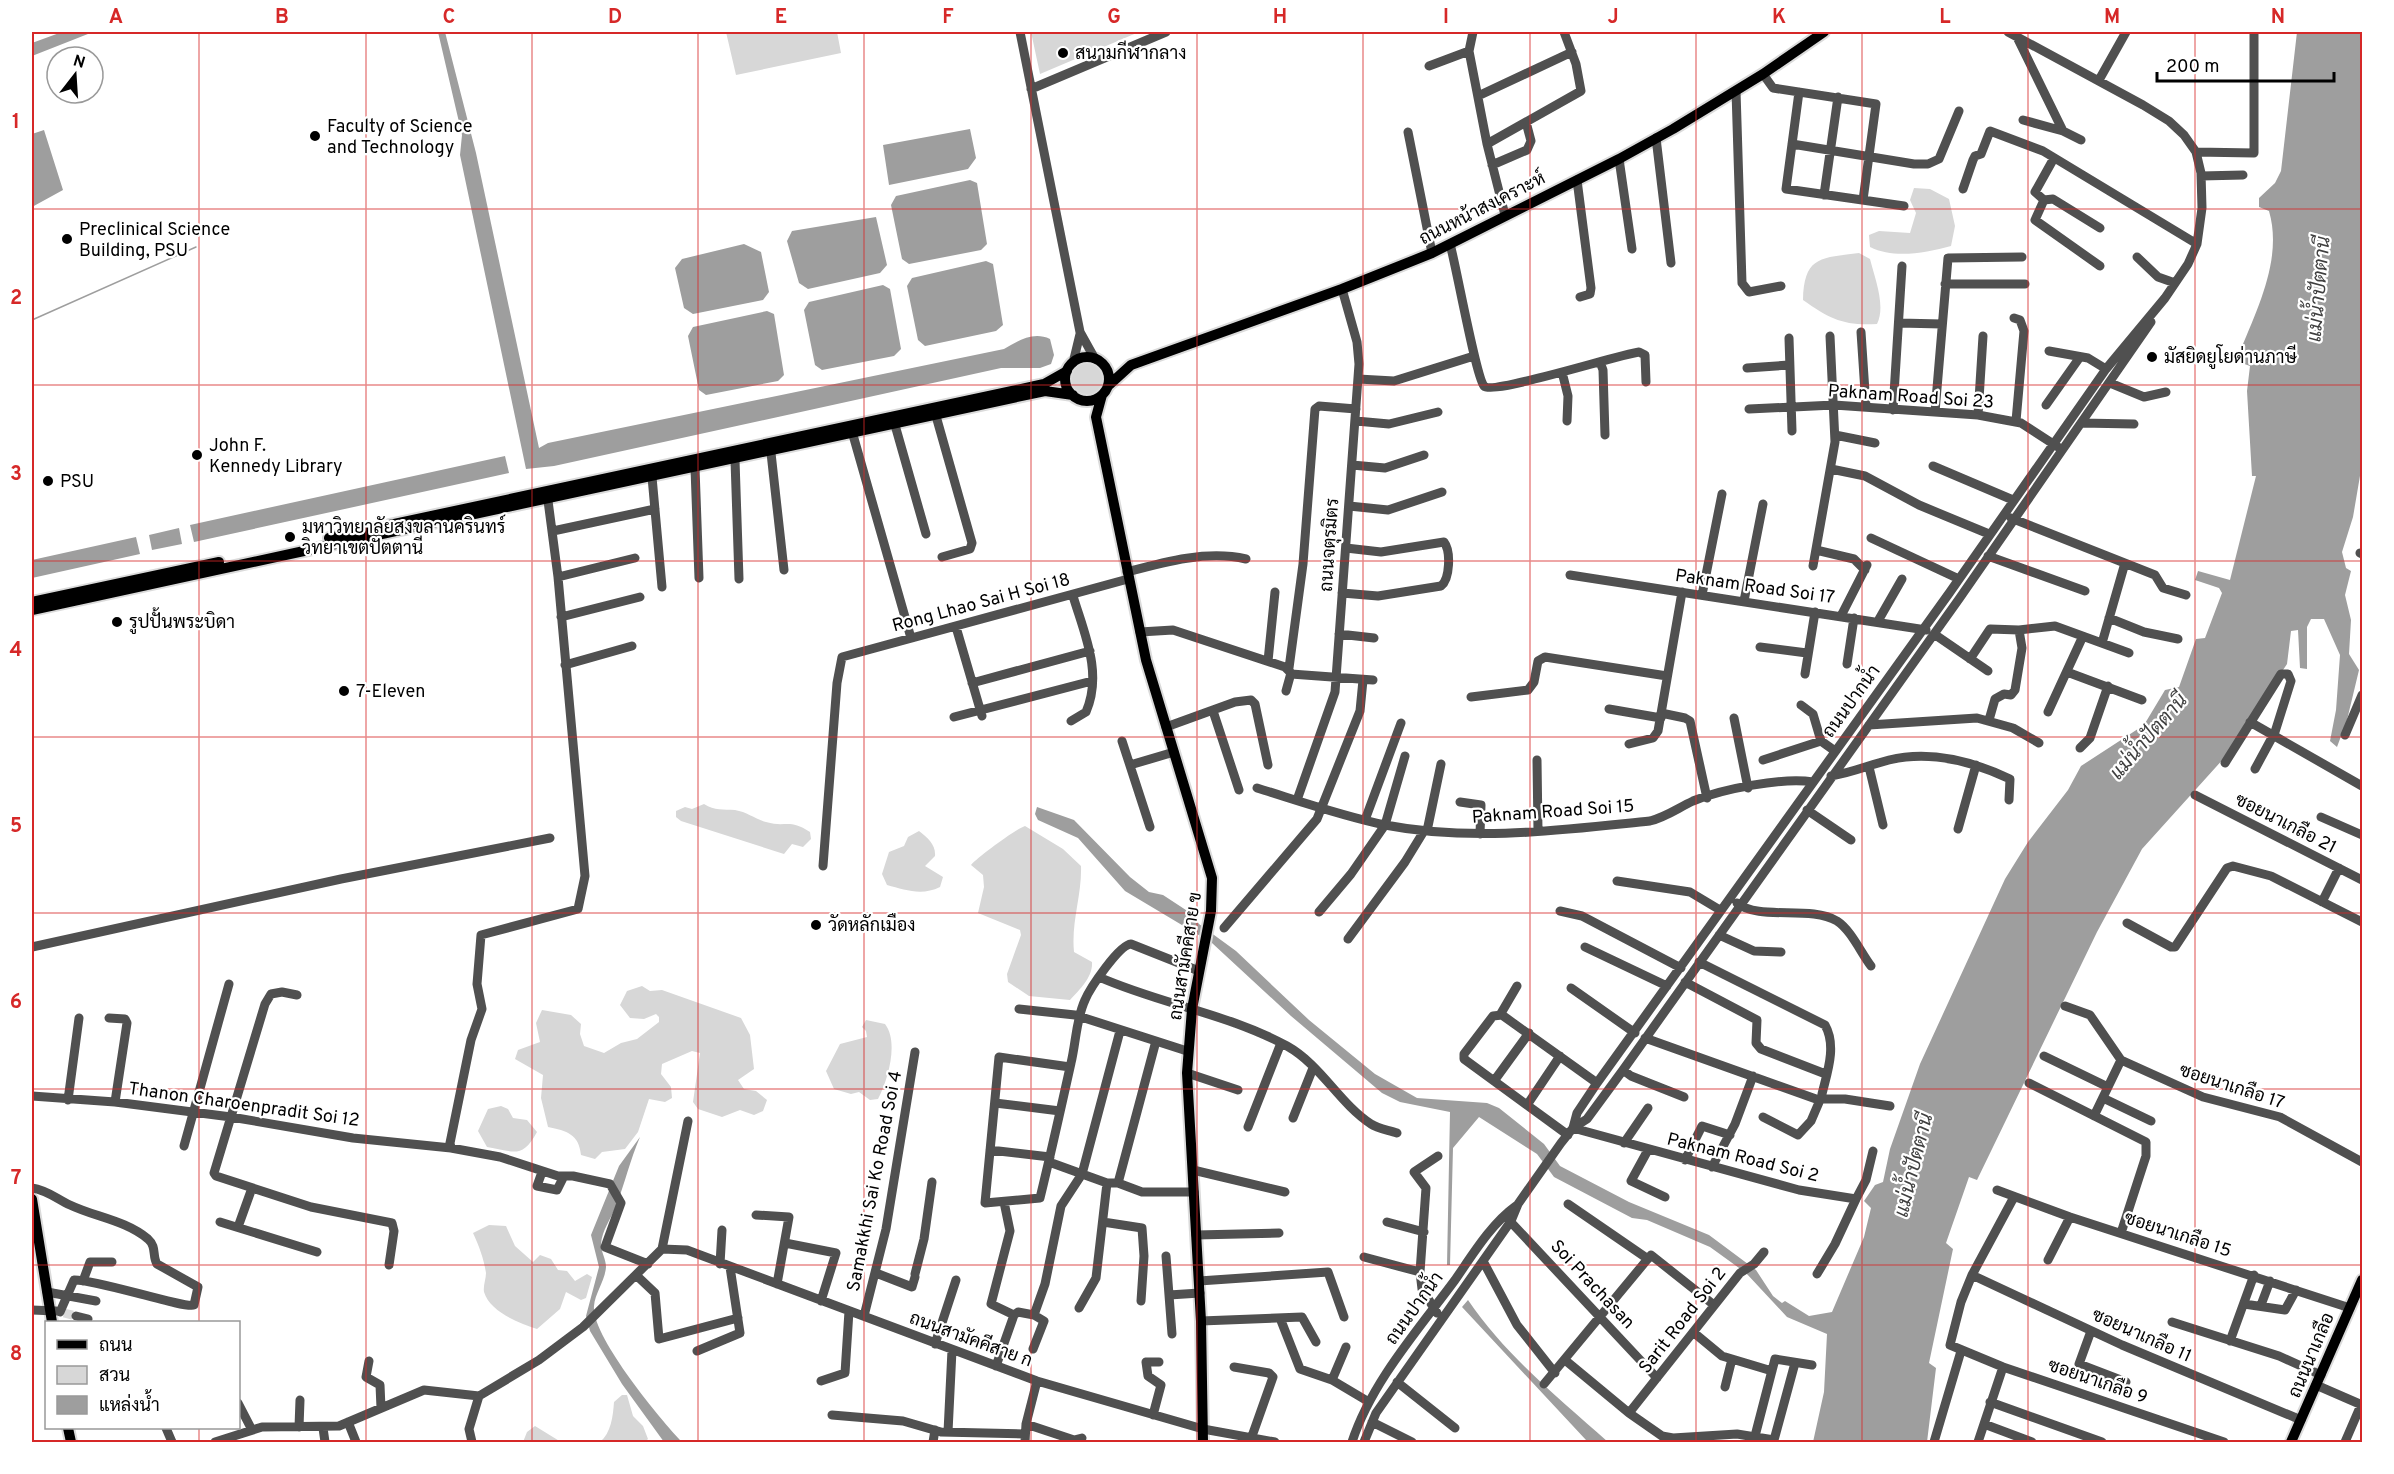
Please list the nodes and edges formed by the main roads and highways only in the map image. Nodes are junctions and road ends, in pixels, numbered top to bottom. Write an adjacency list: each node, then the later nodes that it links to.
1 (1824, 32): 3 (main road, ถนนหน้าสงเคราะห์)
2 (1099, 361): 3 (main road, ถนนหน้าสงเคราะห์); 4 (main road); 5 (main road)
3 (1131, 365): 5 (main road, ถนนหน้าสงเคราะห์)
4 (1070, 367): 7 (main road); 9 (main road)
5 (1108, 385): 6 (main road)
6 (1102, 395): 7 (main road); 8 (main road, ถนนสามัคคีสาย ข)
7 (1075, 397): 8 (main road); 9 (main road)
8 (1096, 417): 19 (main road, ถนนสามัคคีสาย ข)
9 (893, 421): 10 (main road); 10 (main road)
10 (771, 447): 11 (main road); 11 (main road)
11 (548, 495): 12 (main road)
12 (328, 542): 13 (main road); 14 (main road)
13 (32, 602)
14 (32, 610)
15 (32, 1199): 18 (main road)
16 (2362, 1280): 17 (main road, ถนนนาเกลือ)
17 (2355, 1304): 20 (main road, ถนนนาเกลือ)
18 (53, 1321)
19 (1203, 1443)
20 (2291, 1443)

